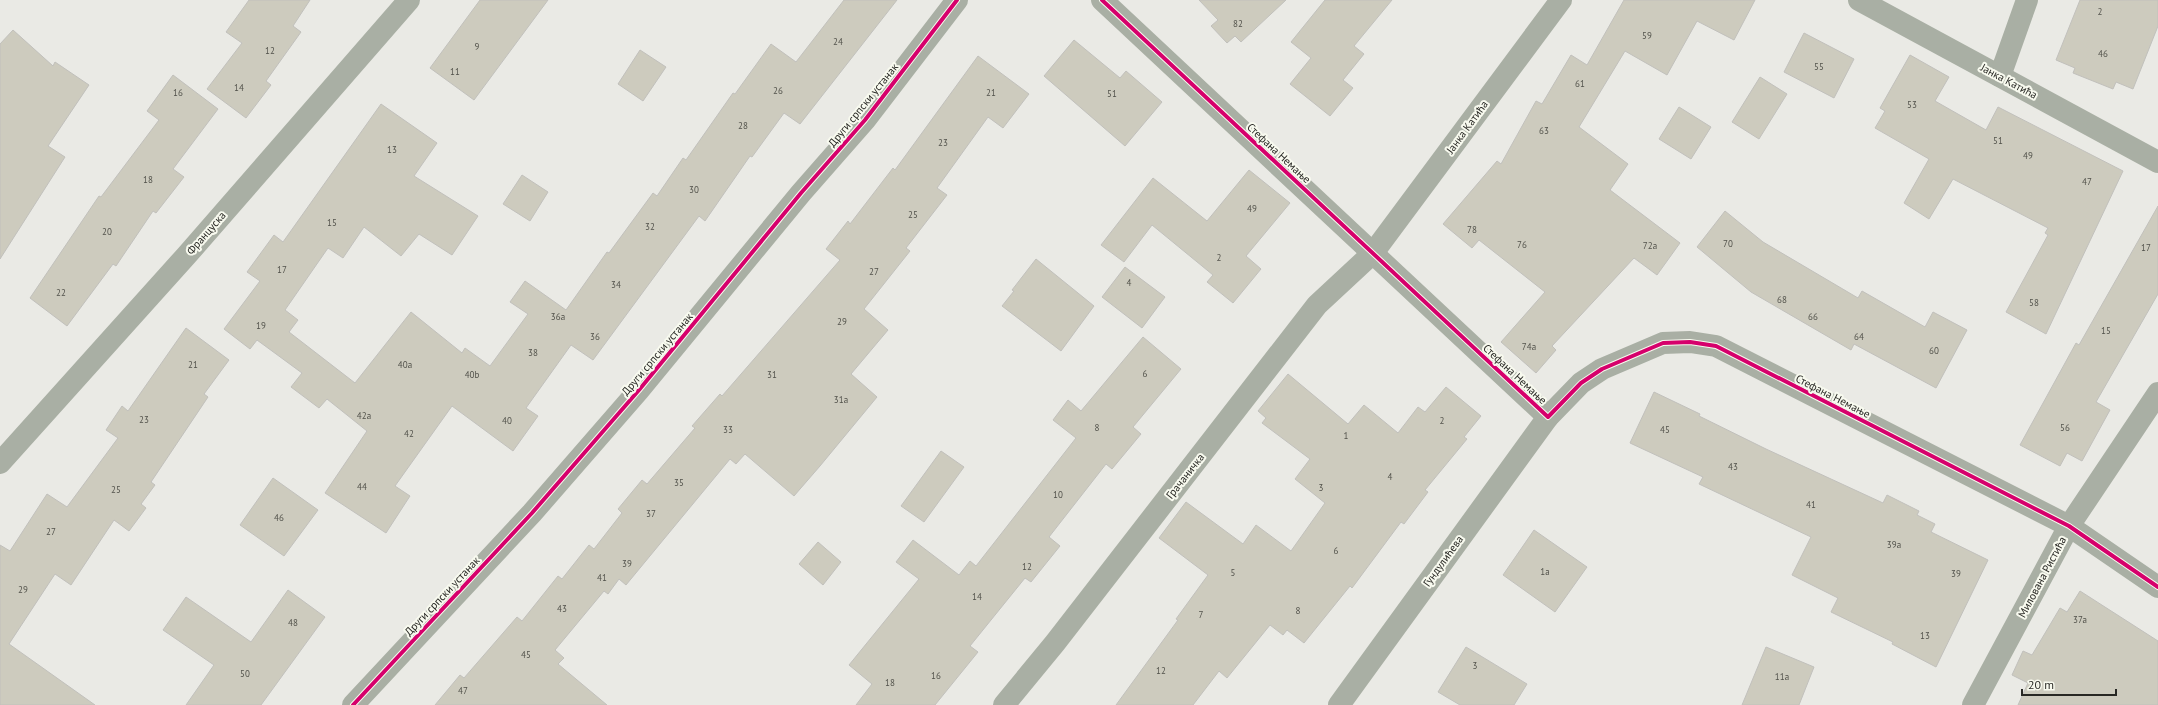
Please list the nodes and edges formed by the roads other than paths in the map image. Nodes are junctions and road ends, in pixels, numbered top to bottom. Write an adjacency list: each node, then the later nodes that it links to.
1 (408, 0): 12 (street, Француска)
2 (957, 0): 15 (street, Други српски устанак)
3 (1102, 0): 9 (street, Стефана Немање)
4 (1561, 0): 9 (street, Јанка Катића)
5 (1859, 0): 7 (street, Јанка Катића)
6 (2027, 0): 7 (street)
7 (2000, 76): 8 (street, Јанка Катића)
8 (2158, 162)
9 (1373, 253): 11 (street, Стефана Немање); 16 (street, Грачаничка)
10 (2158, 393): 13 (street, Милована Ристића)
11 (1548, 417): 13 (street, Стефана Немање); 17 (street, Гундулићева)
12 (0, 463)
13 (2069, 526): 14 (street, Стефана Немање); 18 (street, Милована Ристића)
14 (2158, 587)
15 (353, 705)
16 (1004, 705)
17 (1339, 705)
18 (1974, 705)

